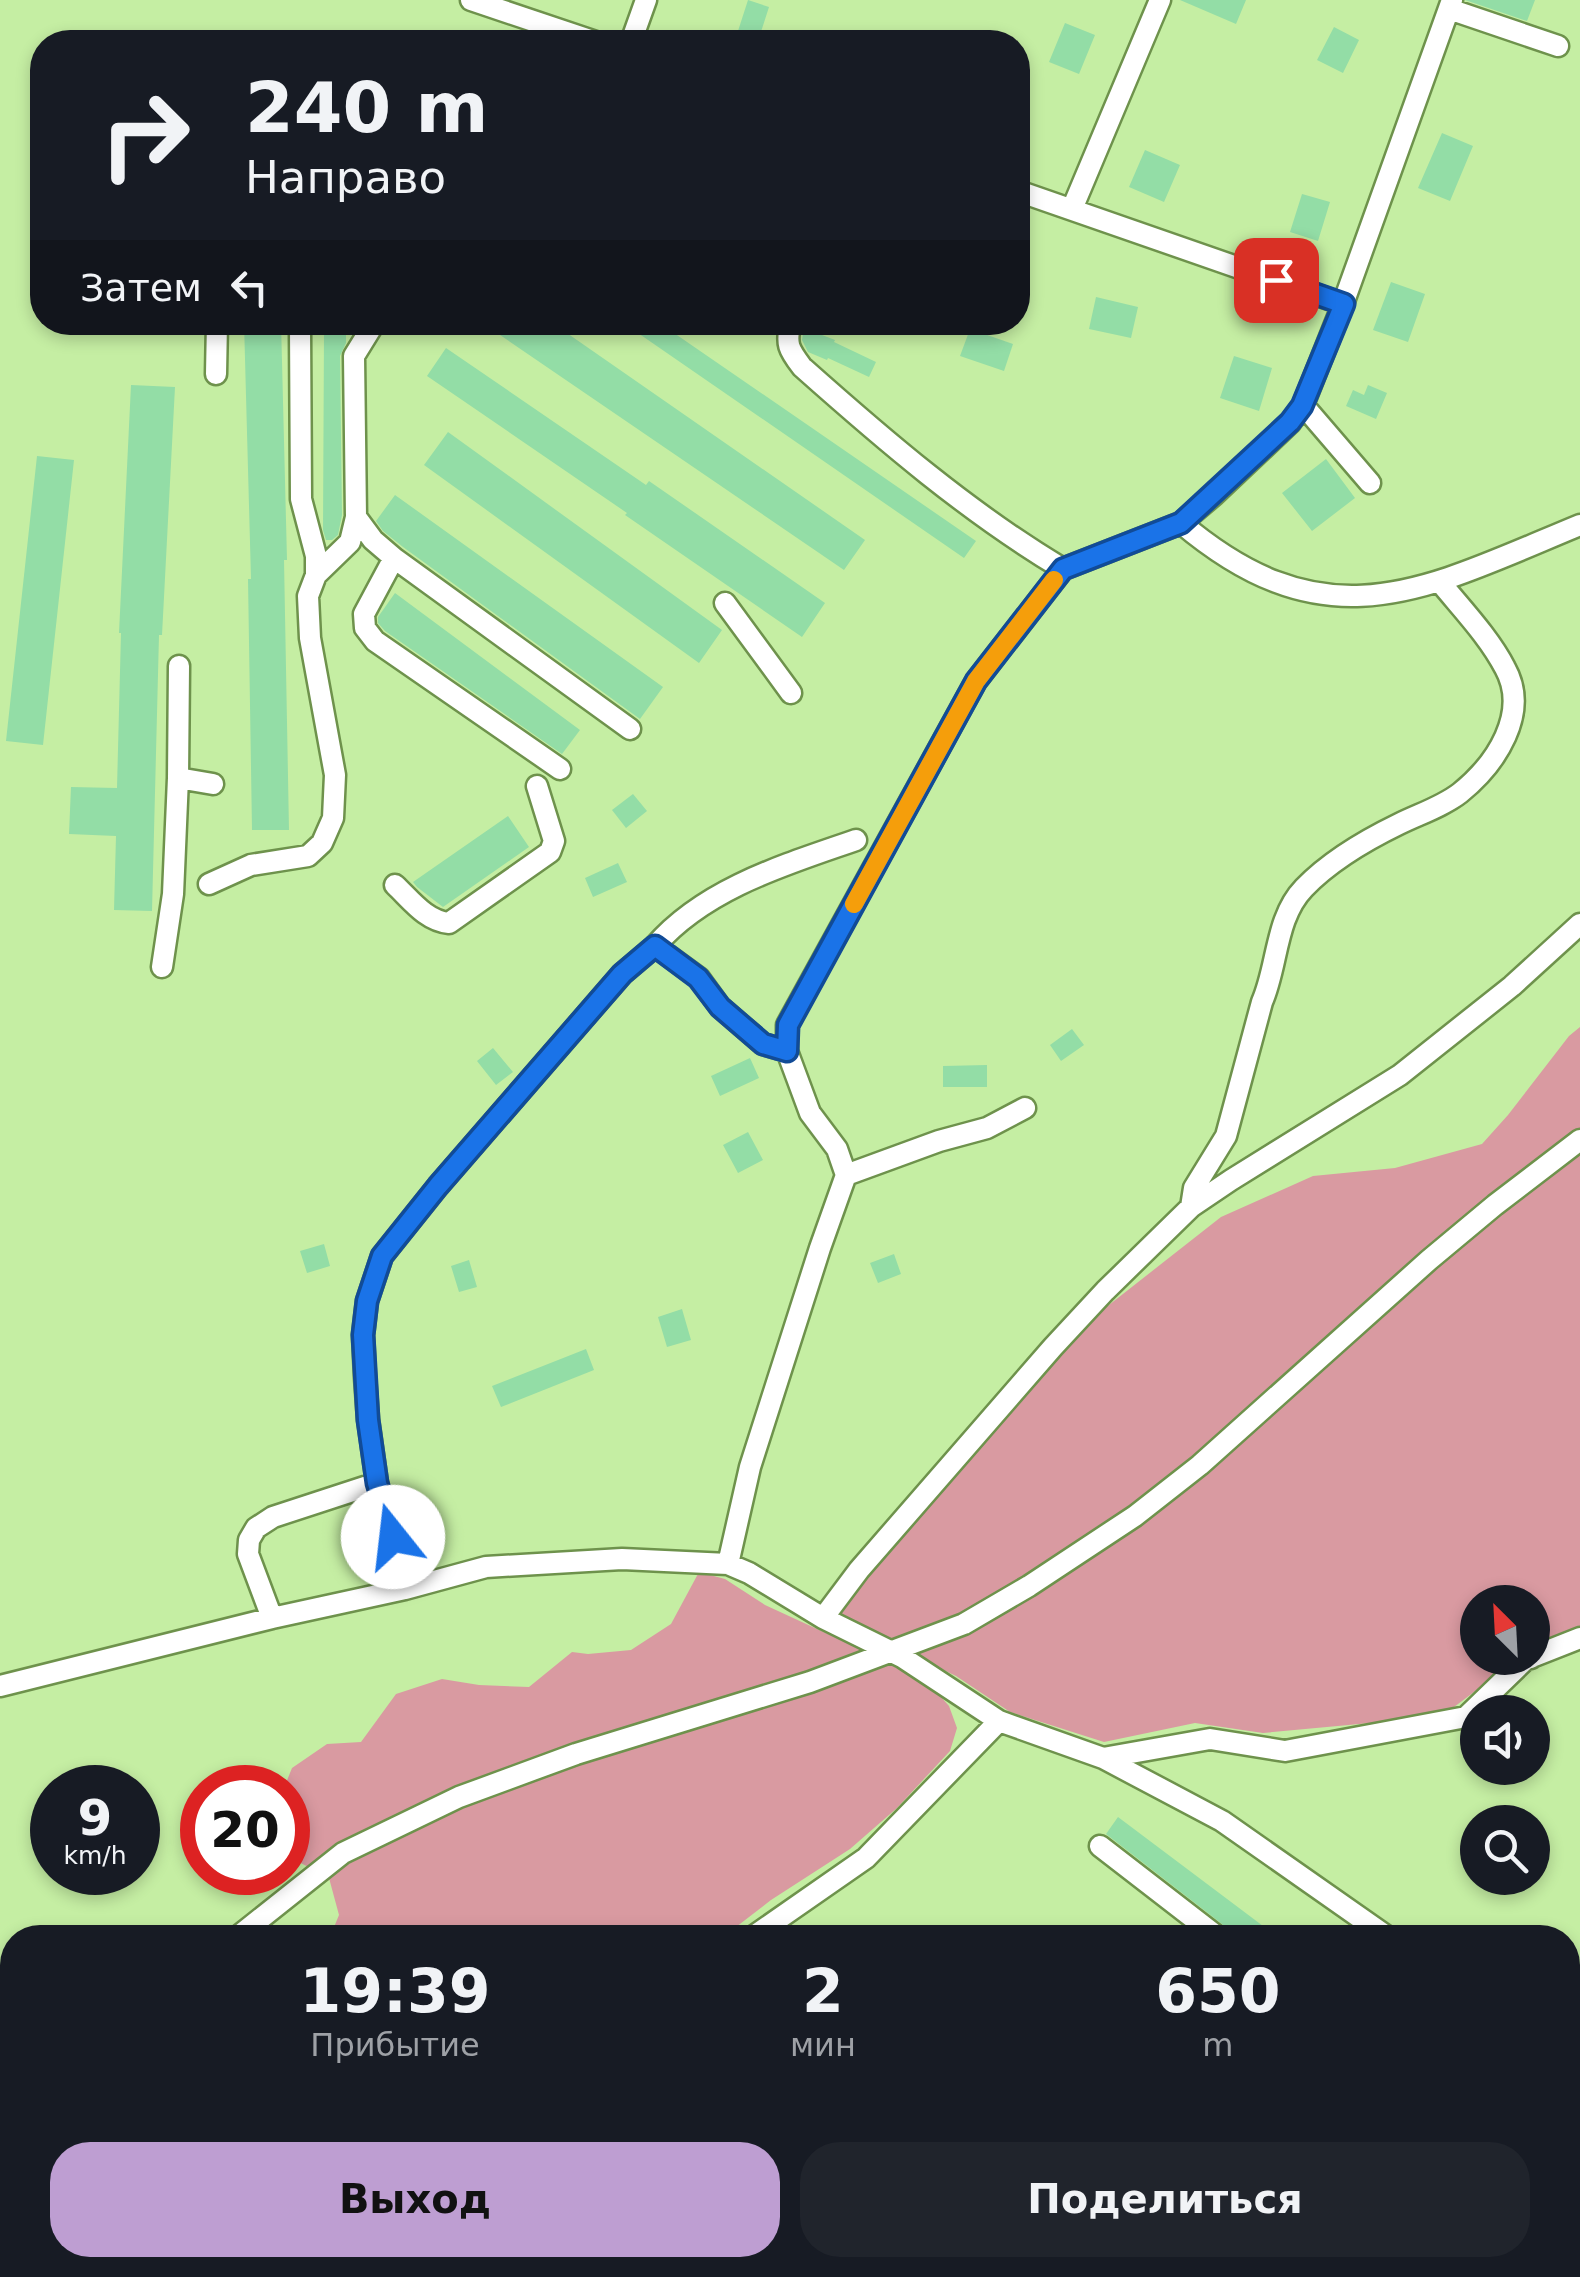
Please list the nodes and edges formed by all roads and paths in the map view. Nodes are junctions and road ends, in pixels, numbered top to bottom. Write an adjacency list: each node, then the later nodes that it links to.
1 (471, 0): 5 (street)
2 (646, 0): 6 (street)
3 (1160, 0): 9 (street)
4 (1451, 4): 7 (street); 10 (street)
5 (560, 30)
6 (635, 30)
7 (1558, 46)
8 (1030, 195): 9 (street)
9 (1072, 209): 10 (street)
10 (1344, 304): 16 (street)
11 (217, 335): 15 (street)
12 (300, 335): 23 (street)
13 (367, 335): 18 (street)
14 (787, 335): 22 (street)
15 (216, 374)
16 (1302, 406): 17 (street); 19 (street)
17 (1370, 482)
18 (356, 516): 21 (street); 23 (street)
19 (1181, 523): 22 (street); 24 (street)
20 (1580, 526): 24 (street)
21 (394, 558): 28 (street); 29 (street)
22 (1063, 569): 39 (street)
23 (316, 575): 34 (street)
24 (1440, 582): 43 (street)
25 (725, 603): 27 (street)
26 (178, 666): 30 (street)
27 (792, 693)
28 (630, 730)
29 (560, 769)
30 (178, 778): 31 (street); 38 (street)
31 (213, 784)
32 (538, 786): 35 (street)
33 (856, 840): 37 (street)
34 (210, 884)
35 (395, 884)
36 (1580, 924): 43 (street)
37 (655, 946): 39 (street); 44 (street)
38 (162, 967)
39 (787, 1051): 42 (street)
40 (1025, 1108): 42 (street)
41 (1580, 1140): 51 (street)
42 (846, 1175): 45 (street)
43 (1192, 1207): 48 (street)
44 (377, 1483): 46 (street); 47 (street)
45 (728, 1564): 46 (street); 48 (street)
46 (404, 1589): 47 (street)
47 (272, 1618): 53 (street)
48 (823, 1618): 51 (street)
49 (1580, 1638): 50 (street)
50 (1550, 1650)
51 (890, 1651): 54 (street); 57 (street)
52 (1510, 1675): 55 (street)
53 (0, 1686)
54 (999, 1721): 55 (street); 58 (street)
55 (1103, 1758): 60 (street)
56 (1100, 1846): 59 (street)
57 (252, 1925)
58 (769, 1925)
59 (1202, 1925)
60 (1370, 1925)

